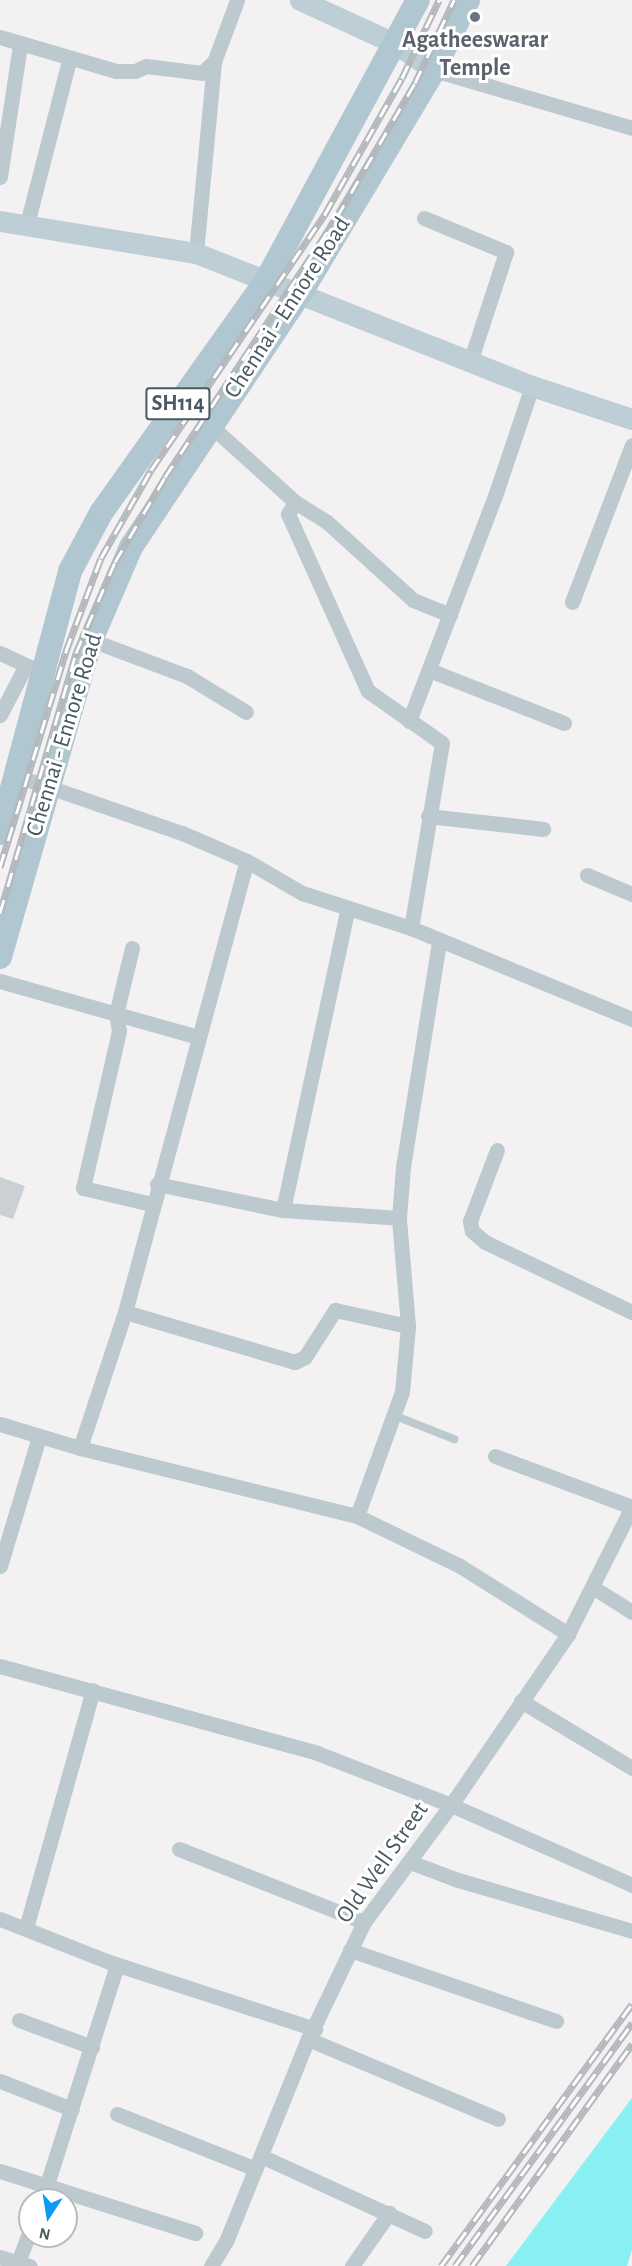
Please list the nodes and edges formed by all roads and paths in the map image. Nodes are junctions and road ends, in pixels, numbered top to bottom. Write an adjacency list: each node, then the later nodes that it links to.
1 (237, 0): 9 (street)
2 (300, 0): 7 (street)
3 (418, 0): 7 (main road, Chennai - Ennore Road / SH114)
4 (468, 0): 10 (main road, Chennai - Ennore Road / SH114)
5 (0, 38): 6 (street)
6 (20, 44): 8 (street); 12 (street)
7 (396, 44): 10 (street); 17 (main road, Chennai - Ennore Road / SH114)
8 (69, 60): 9 (street); 15 (street)
9 (214, 62): 16 (street)
10 (434, 70): 11 (street); 18 (main road, Chennai - Ennore Road / SH114)
11 (632, 128)
12 (0, 177)
13 (424, 218): 19 (street)
14 (0, 221): 15 (street)
15 (27, 224): 16 (street)
16 (196, 254): 17 (street)
17 (267, 279): 18 (street); 29 (main road, Chennai - Ennore Road / SH114)
18 (300, 294): 19 (street); 22 (main road, Chennai - Ennore Road / SH114)
19 (470, 362): 20 (street)
20 (532, 386): 21 (street); 26 (street)
21 (632, 418)
22 (211, 426): 24 (street); 27 (main road, Chennai - Ennore Road / SH114)
23 (632, 445): 25 (street)
24 (295, 502): 26 (street); 33 (street)
25 (572, 602)
26 (450, 615): 30 (street)
27 (91, 640): 31 (street); 36 (main road, Chennai - Ennore Road / SH114)
28 (0, 653): 29 (street)
29 (34, 669): 32 (street); 35 (main road, Chennai - Ennore Road / SH114)
30 (429, 670): 33 (street); 34 (street)
31 (246, 712)
32 (0, 715)
33 (409, 721): 37 (street)
34 (564, 723)
35 (17, 776): 36 (street); 39 (main road, Chennai - Ennore Road / SH114)
36 (49, 788): 40 (street); 47 (main road, Chennai - Ennore Road / SH114)
37 (428, 816): 38 (street); 44 (street)
38 (543, 829)
39 (0, 833)
40 (247, 861): 43 (street); 51 (street)
41 (587, 874): 42 (street)
42 (632, 894)
43 (348, 908): 44 (street); 55 (street)
44 (411, 928): 45 (street)
45 (439, 940): 50 (street); 56 (street)
46 (132, 948): 49 (street)
47 (0, 957)
48 (0, 981): 49 (street)
49 (116, 1014): 51 (street); 54 (street)
50 (632, 1019)
51 (198, 1037): 53 (street)
52 (497, 1150): 58 (street)
53 (157, 1184): 54 (street); 55 (street)
54 (152, 1204): 57 (street)
55 (283, 1210): 56 (street)
56 (399, 1218): 59 (street)
57 (125, 1312): 59 (street); 64 (street)
58 (632, 1312)
59 (408, 1326): 60 (street)
60 (393, 1415): 63 (lane); 67 (street)
61 (0, 1424): 62 (street)
62 (39, 1437): 64 (street); 68 (street)
63 (453, 1439)
64 (80, 1448): 67 (street)
65 (495, 1456): 66 (street)
66 (632, 1507): 69 (street, Old Well Street)
67 (357, 1516): 71 (street)
68 (0, 1566)
69 (594, 1587): 70 (street); 71 (street, Old Well Street)
70 (632, 1612)
71 (567, 1634): 74 (street, Old Well Street)
72 (0, 1666): 73 (street)
73 (93, 1690): 76 (street); 82 (street)
74 (521, 1701): 75 (street); 76 (street, Old Well Street)
75 (632, 1768)
76 (451, 1805): 78 (street, Old Well Street); 79 (street)
77 (179, 1849): 81 (street)
78 (410, 1862): 81 (street, Old Well Street); 83 (street)
79 (632, 1885)
80 (0, 1919): 82 (street)
81 (364, 1922): 84 (street, Old Well Street)
82 (26, 1928): 85 (street)
83 (632, 1931)
84 (350, 1950): 87 (street); 88 (street, Old Well Street)
85 (117, 1965): 88 (street); 89 (street)
86 (19, 2020): 89 (street)
87 (556, 2021)
88 (311, 2034): 93 (street); 94 (street, Old Well Street)
89 (92, 2047): 91 (street)
90 (0, 2082): 91 (street)
91 (72, 2109): 96 (street)
92 (117, 2115): 94 (street)
93 (498, 2119)
94 (258, 2163): 98 (street); 104 (street, Old Well Street)
95 (0, 2171): 96 (street)
96 (48, 2185): 97 (street); 100 (street)
97 (47, 2188)
98 (389, 2213): 99 (street); 105 (street)
99 (425, 2231)
100 (195, 2233)
101 (27, 2248): 103 (street)
102 (0, 2257): 103 (street)
103 (24, 2264)
104 (212, 2266)
105 (352, 2266)

